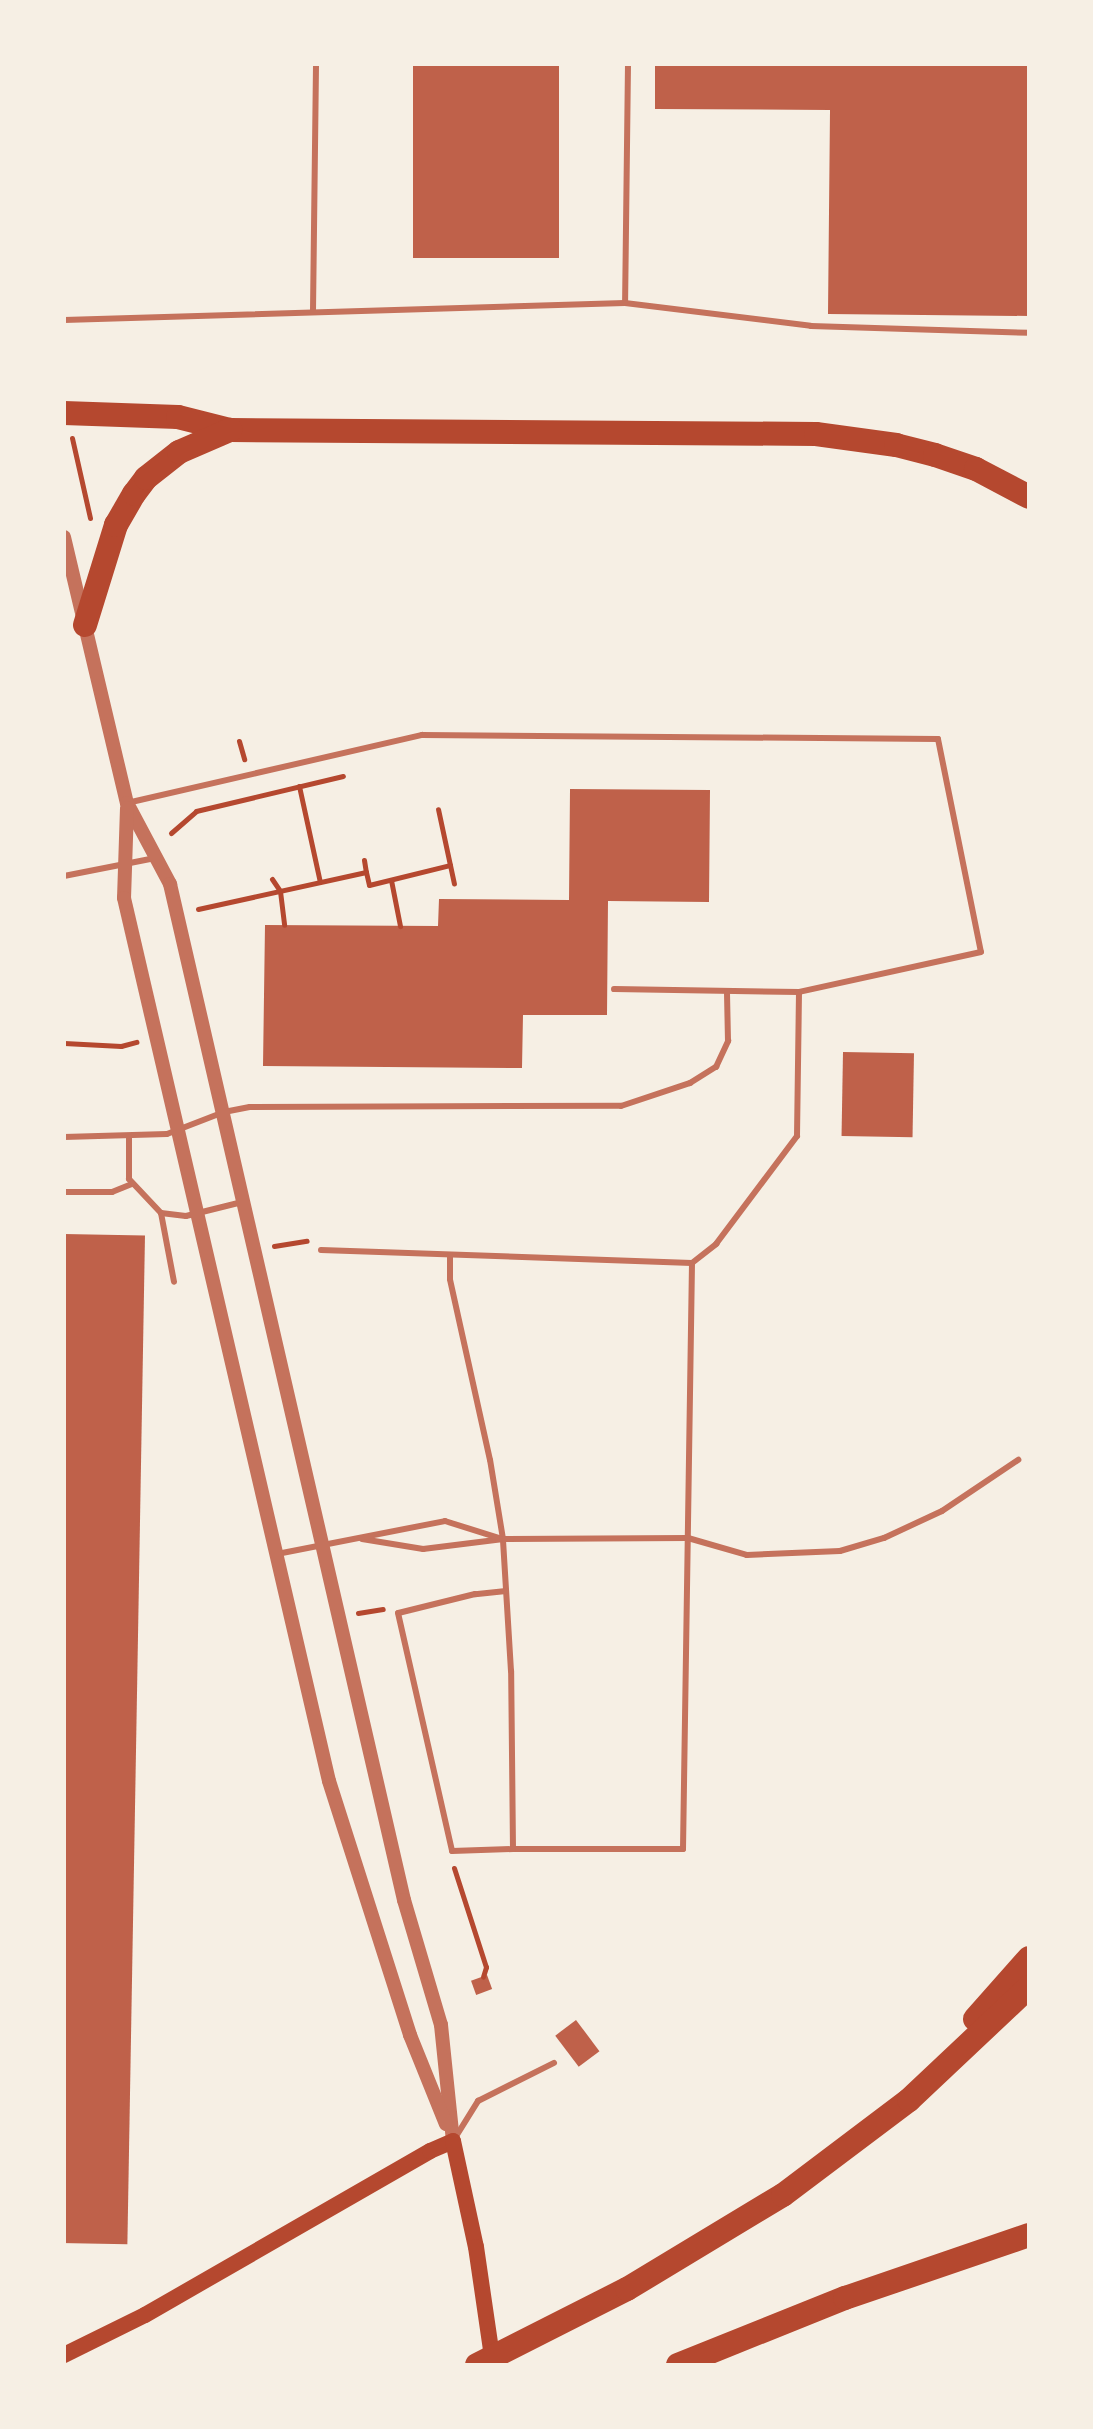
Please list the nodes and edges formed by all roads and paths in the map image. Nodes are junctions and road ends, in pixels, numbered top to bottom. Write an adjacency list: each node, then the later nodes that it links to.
1 (316, 64): 4 (lane)
2 (628, 64): 3 (lane)
3 (625, 303): 4 (lane); 6 (lane)
4 (313, 311): 5 (lane)
5 (64, 320)
6 (1029, 333)
7 (67, 423): 8 (highway); 10 (path)
8 (230, 430): 9 (highway); 12 (highway)
9 (1029, 497)
10 (100, 521)
11 (64, 537): 12 (street)
12 (85, 625): 15 (street)
13 (343, 776): 14 (path)
14 (299, 786): 17 (path); 26 (path)
15 (127, 803): 18 (street); 20 (street); 34 (lane)
16 (438, 809): 21 (path)
17 (171, 833)
18 (155, 858): 20 (lane); 37 (street)
19 (364, 860): 22 (path)
20 (125, 864): 23 (lane); 38 (street)
21 (450, 865): 25 (path); 27 (path)
22 (366, 872): 25 (path); 26 (path)
23 (64, 876)
24 (272, 879): 28 (path)
25 (391, 879): 31 (path)
26 (320, 882): 28 (path)
27 (454, 884)
28 (280, 891): 29 (path); 30 (path)
29 (189, 911)
30 (284, 925)
31 (400, 926)
32 (614, 989): 33 (lane)
33 (727, 992): 34 (lane); 37 (lane)
34 (799, 992): 50 (lane)
35 (145, 1040): 36 (path)
36 (64, 1043)
37 (224, 1112): 38 (lane); 43 (street)
38 (178, 1130): 40 (lane); 45 (street)
39 (64, 1137): 40 (lane)
40 (129, 1137): 41 (lane)
41 (132, 1184): 42 (lane); 44 (lane)
42 (64, 1192)
43 (245, 1201): 45 (lane); 56 (street)
44 (161, 1213): 45 (lane); 51 (lane)
45 (197, 1213): 57 (street)
46 (305, 1239): 47 (path)
47 (282, 1244)
48 (321, 1250): 49 (lane)
49 (450, 1255): 50 (lane); 55 (lane)
50 (692, 1263): 53 (lane)
51 (174, 1282)
52 (1018, 1460): 53 (lane)
53 (688, 1538): 55 (lane); 61 (lane)
54 (362, 1539): 55 (lane); 55 (lane); 56 (lane)
55 (503, 1539): 58 (lane)
56 (323, 1544): 57 (lane); 67 (street)
57 (277, 1554): 67 (street)
58 (506, 1591): 61 (lane); 62 (lane)
59 (381, 1608): 60 (path)
60 (365, 1612)
61 (513, 1849): 62 (lane)
62 (452, 1851): 64 (path)
63 (1029, 1958): 69 (highway)
64 (483, 1977)
65 (1029, 1987): 69 (highway)
66 (554, 2063): 67 (lane)
67 (453, 2141): 70 (main road); 72 (main road)
68 (1029, 2235): 73 (highway)
69 (627, 2289): 71 (highway)
70 (64, 2355)
71 (477, 2365)
72 (494, 2365)
73 (678, 2365)

